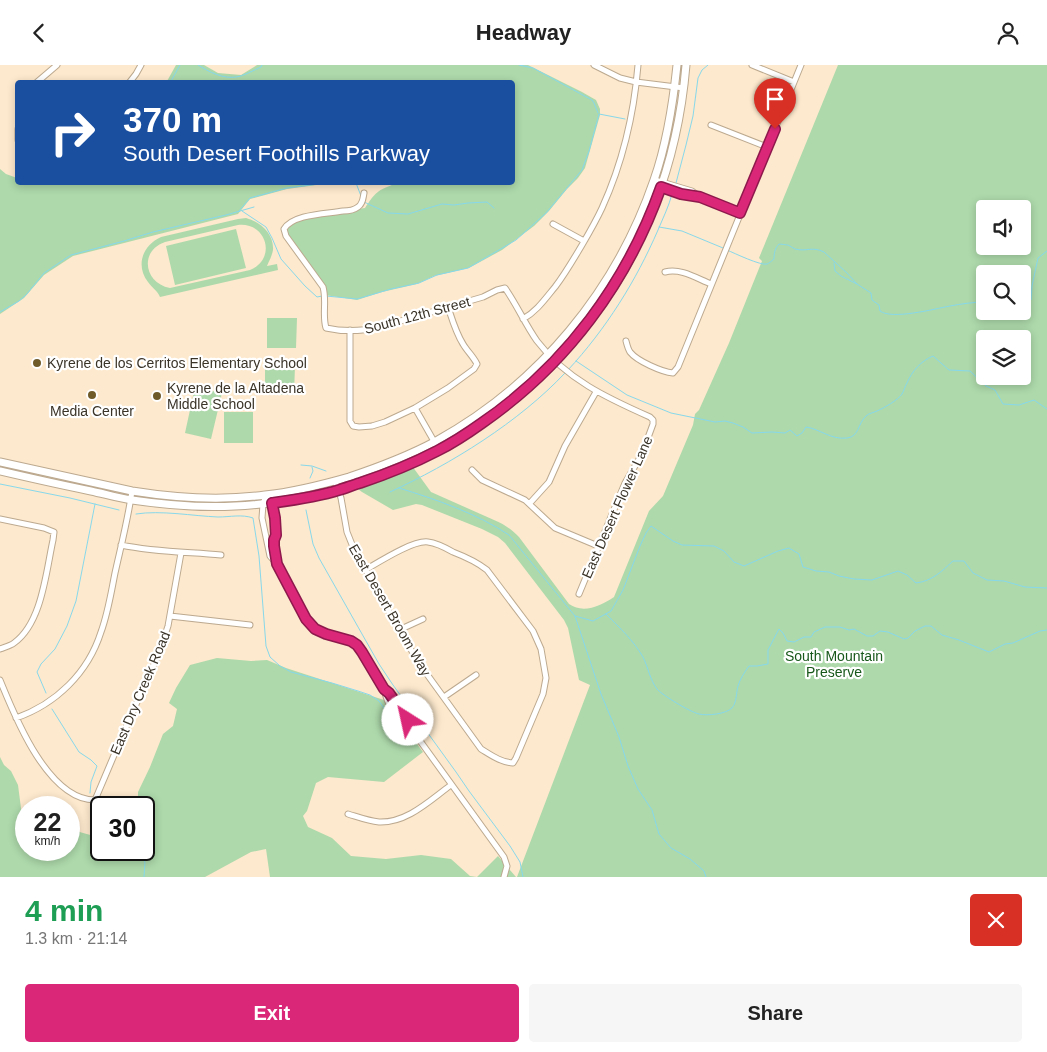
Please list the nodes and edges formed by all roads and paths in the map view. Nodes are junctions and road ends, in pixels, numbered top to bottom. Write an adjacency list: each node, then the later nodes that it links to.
1 (57, 65): 9 (street)
2 (141, 65): 10 (street)
3 (594, 65): 11 (street)
4 (638, 65): 11 (street)
5 (678, 65): 13 (street)
6 (686, 65): 14 (street)
7 (752, 65): 12 (street)
8 (801, 65): 12 (street)
9 (40, 80)
10 (131, 80)
11 (636, 82): 13 (street); 23 (street)
12 (794, 82): 16 (street)
13 (675, 87): 14 (street); 17 (street)
14 (684, 88): 18 (street)
15 (711, 125): 16 (street)
16 (767, 147): 21 (street)
17 (654, 182): 18 (street); 25 (street)
18 (662, 185): 19 (street); 19 (street); 27 (street)
19 (684, 191): 21 (street)
20 (364, 193): 30 (street, South 12th Street)
21 (740, 213): 26 (street)
22 (552, 224): 23 (street)
23 (584, 241): 29 (street)
24 (665, 272): 26 (street)
25 (605, 283): 27 (street); 32 (street)
26 (711, 284): 31 (street)
27 (612, 288): 33 (street)
28 (448, 307): 29 (street, South 12th Street); 30 (street, South 12th Street); 35 (street)
29 (523, 319): 32 (street)
30 (350, 330): 35 (street)
31 (626, 341)
32 (549, 354): 33 (street); 36 (street)
33 (555, 361): 34 (street); 37 (street)
34 (596, 392): 49 (street); 53 (street, East Desert Flower Lane)
35 (415, 408): 36 (street)
36 (434, 442): 37 (street); 43 (street)
37 (438, 450): 45 (street)
38 (0, 463): 39 (street)
39 (24, 467): 42 (street); 44 (street)
40 (472, 470): 49 (street)
41 (0, 471): 42 (street)
42 (22, 476): 47 (street)
43 (335, 481): 45 (street, East Desert Broom Way); 46 (street)
44 (132, 491): 46 (street); 47 (street)
45 (339, 491): 48 (street); 57 (street, East Desert Broom Way)
46 (266, 495): 48 (street); 50 (street)
47 (131, 500): 50 (street); 52 (street)
48 (272, 503): 50 (street); 56 (street)
49 (530, 503): 53 (street)
50 (263, 504): 56 (street)
51 (0, 519): 63 (street)
52 (121, 545): 54 (street); 67 (street)
53 (598, 546): 58 (street, East Desert Flower Lane)
54 (181, 553): 55 (street); 59 (street, East Dry Creek Road)
55 (221, 555)
56 (277, 564): 68 (street)
57 (366, 570): 62 (street, East Desert Broom Way); 66 (street, East Desert Broom Way)
58 (579, 594)
59 (170, 616): 61 (street); 69 (street, East Dry Creek Road)
60 (423, 619): 62 (street)
61 (250, 625)
62 (399, 630): 66 (street, East Desert Broom Way)
63 (0, 649)
64 (476, 675): 66 (street)
65 (0, 680): 67 (street)
66 (444, 697)
67 (16, 718): 69 (street)
68 (451, 785): 71 (street); 72 (street)
69 (61, 786): 70 (street)
70 (57, 791)
71 (348, 814)
72 (504, 877)

